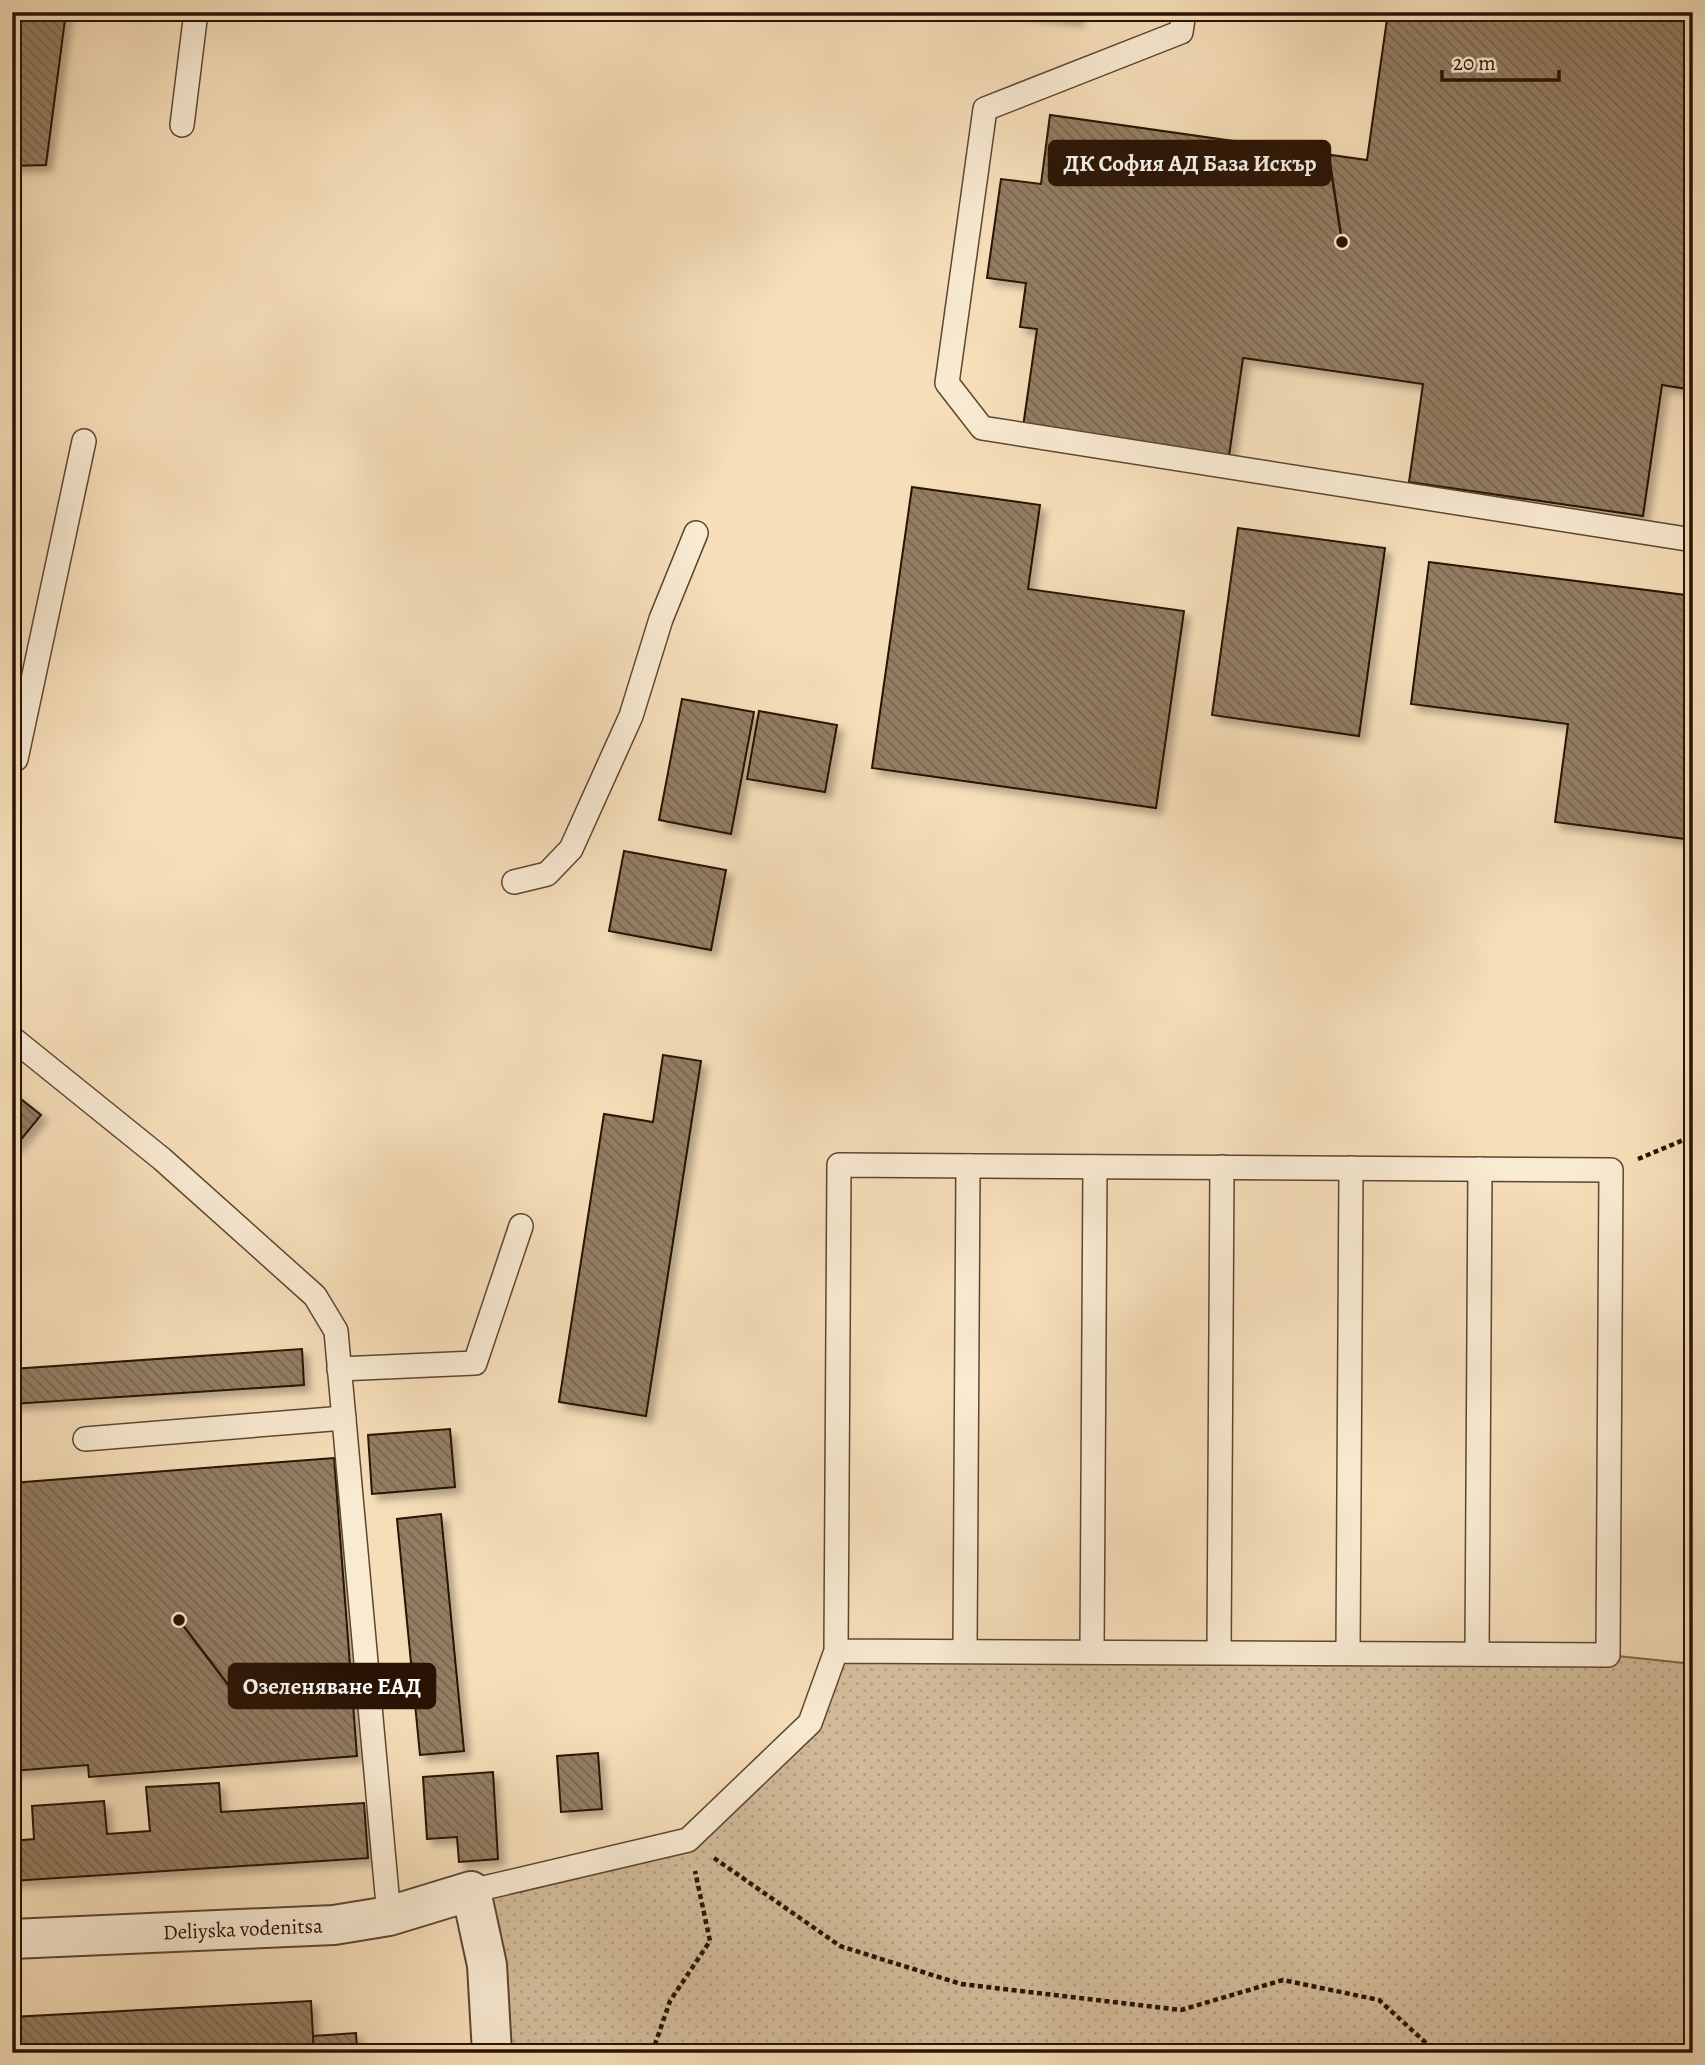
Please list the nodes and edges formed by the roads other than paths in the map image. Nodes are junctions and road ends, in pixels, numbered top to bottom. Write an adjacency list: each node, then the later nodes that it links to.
1 (195, 12): 3 (lane)
2 (1184, 12): 6 (lane)
3 (182, 125)
4 (84, 442): 7 (lane)
5 (696, 533): 8 (lane)
6 (1693, 540)
7 (16, 759)
8 (514, 882)
9 (12, 1038): 16 (lane)
10 (968, 1166): 11 (lane); 19 (lane); 20 (lane)
11 (1095, 1167): 12 (lane); 21 (lane)
12 (1222, 1167): 13 (lane); 22 (lane)
13 (1351, 1168): 14 (lane); 23 (lane)
14 (1480, 1169): 24 (lane); 24 (lane)
15 (521, 1226): 16 (lane)
16 (339, 1369): 17 (lane)
17 (344, 1418): 18 (lane); 26 (lane)
18 (85, 1439)
19 (836, 1651): 20 (lane); 25 (lane)
20 (965, 1651): 21 (lane)
21 (1092, 1652): 22 (lane)
22 (1219, 1652): 23 (lane)
23 (1348, 1653): 24 (lane)
24 (1477, 1654)
25 (471, 1891): 26 (street, Deliyska vodenitsa); 28 (street)
26 (389, 1916): 27 (street, Deliyska vodenitsa)
27 (12, 1939)
28 (492, 2053)

